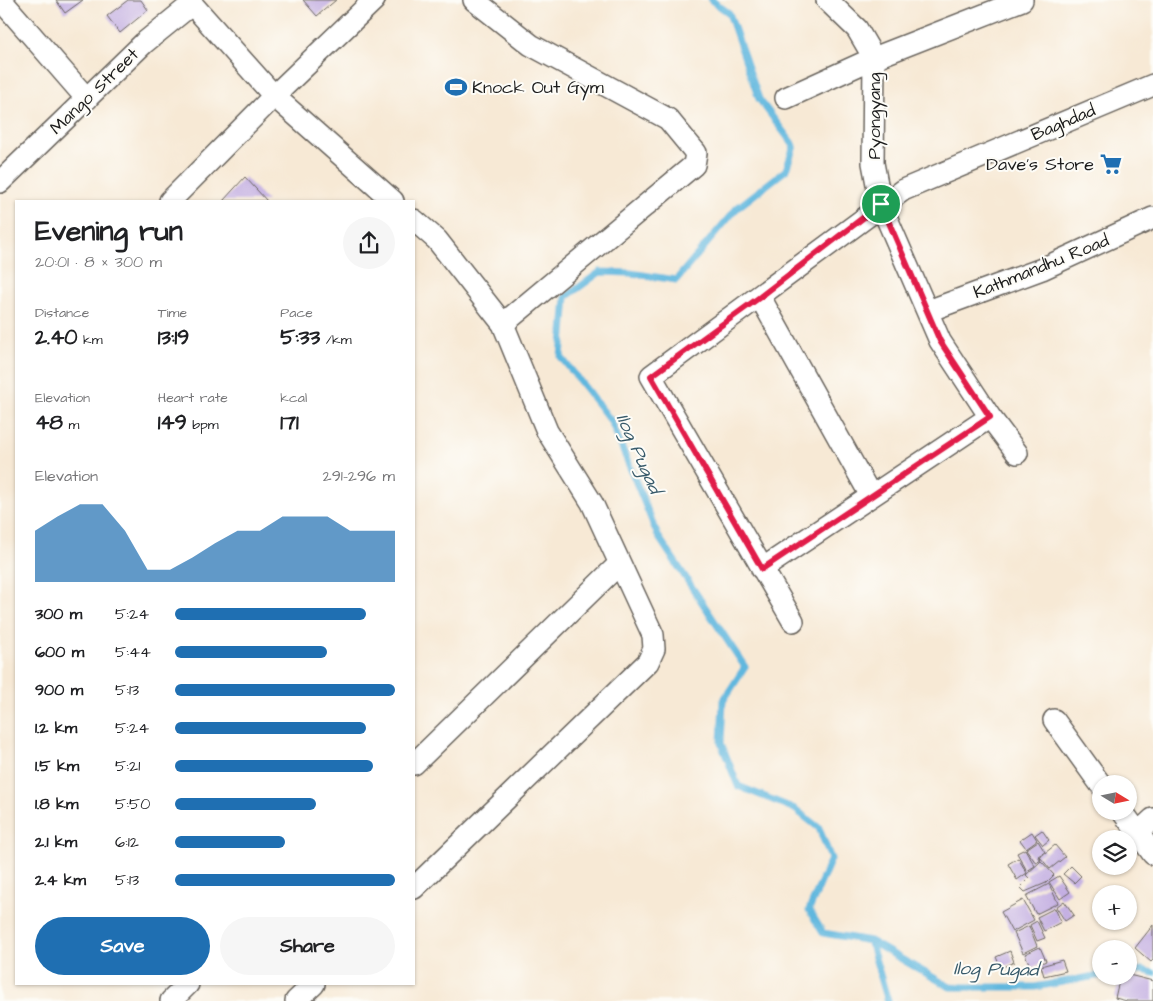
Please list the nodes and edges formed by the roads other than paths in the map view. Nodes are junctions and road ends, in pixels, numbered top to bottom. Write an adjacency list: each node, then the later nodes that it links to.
1 (1, 0): 11 (street)
2 (374, 0): 9 (street)
3 (474, 0): 20 (street)
4 (827, 0): 7 (street, Pyongyang)
5 (192, 2): 9 (street); 11 (street, Mango Street)
6 (1008, 3): 7 (street)
7 (874, 58): 10 (street); 15 (street, Pyongyang)
8 (1153, 84): 15 (street, Baghdad)
9 (274, 96): 13 (street); 14 (street)
10 (786, 98)
11 (86, 99): 12 (street, Mango Street)
12 (0, 182)
13 (171, 200)
14 (392, 200)
15 (881, 204): 18 (street, Baghdad); 19 (street, Pyongyang)
16 (1153, 218): 19 (street, Kathmandhu Road)
17 (415, 221): 20 (street)
18 (760, 297): 23 (street); 25 (street, Baghdad)
19 (928, 311): 21 (street, Pyongyang)
20 (503, 324): 24 (street)
21 (990, 417): 22 (street, Pyongyang); 23 (street)
22 (1017, 453)
23 (871, 496): 25 (street)
24 (619, 564): 28 (street); 32 (street)
25 (762, 569): 26 (street)
26 (793, 621)
27 (1054, 720): 29 (street)
28 (415, 763)
29 (1093, 775)
30 (1146, 826): 31 (street)
31 (1153, 854)
32 (415, 887)
33 (187, 985): 35 (street)
34 (313, 985): 36 (street)
35 (171, 1001)
36 (296, 1001)

